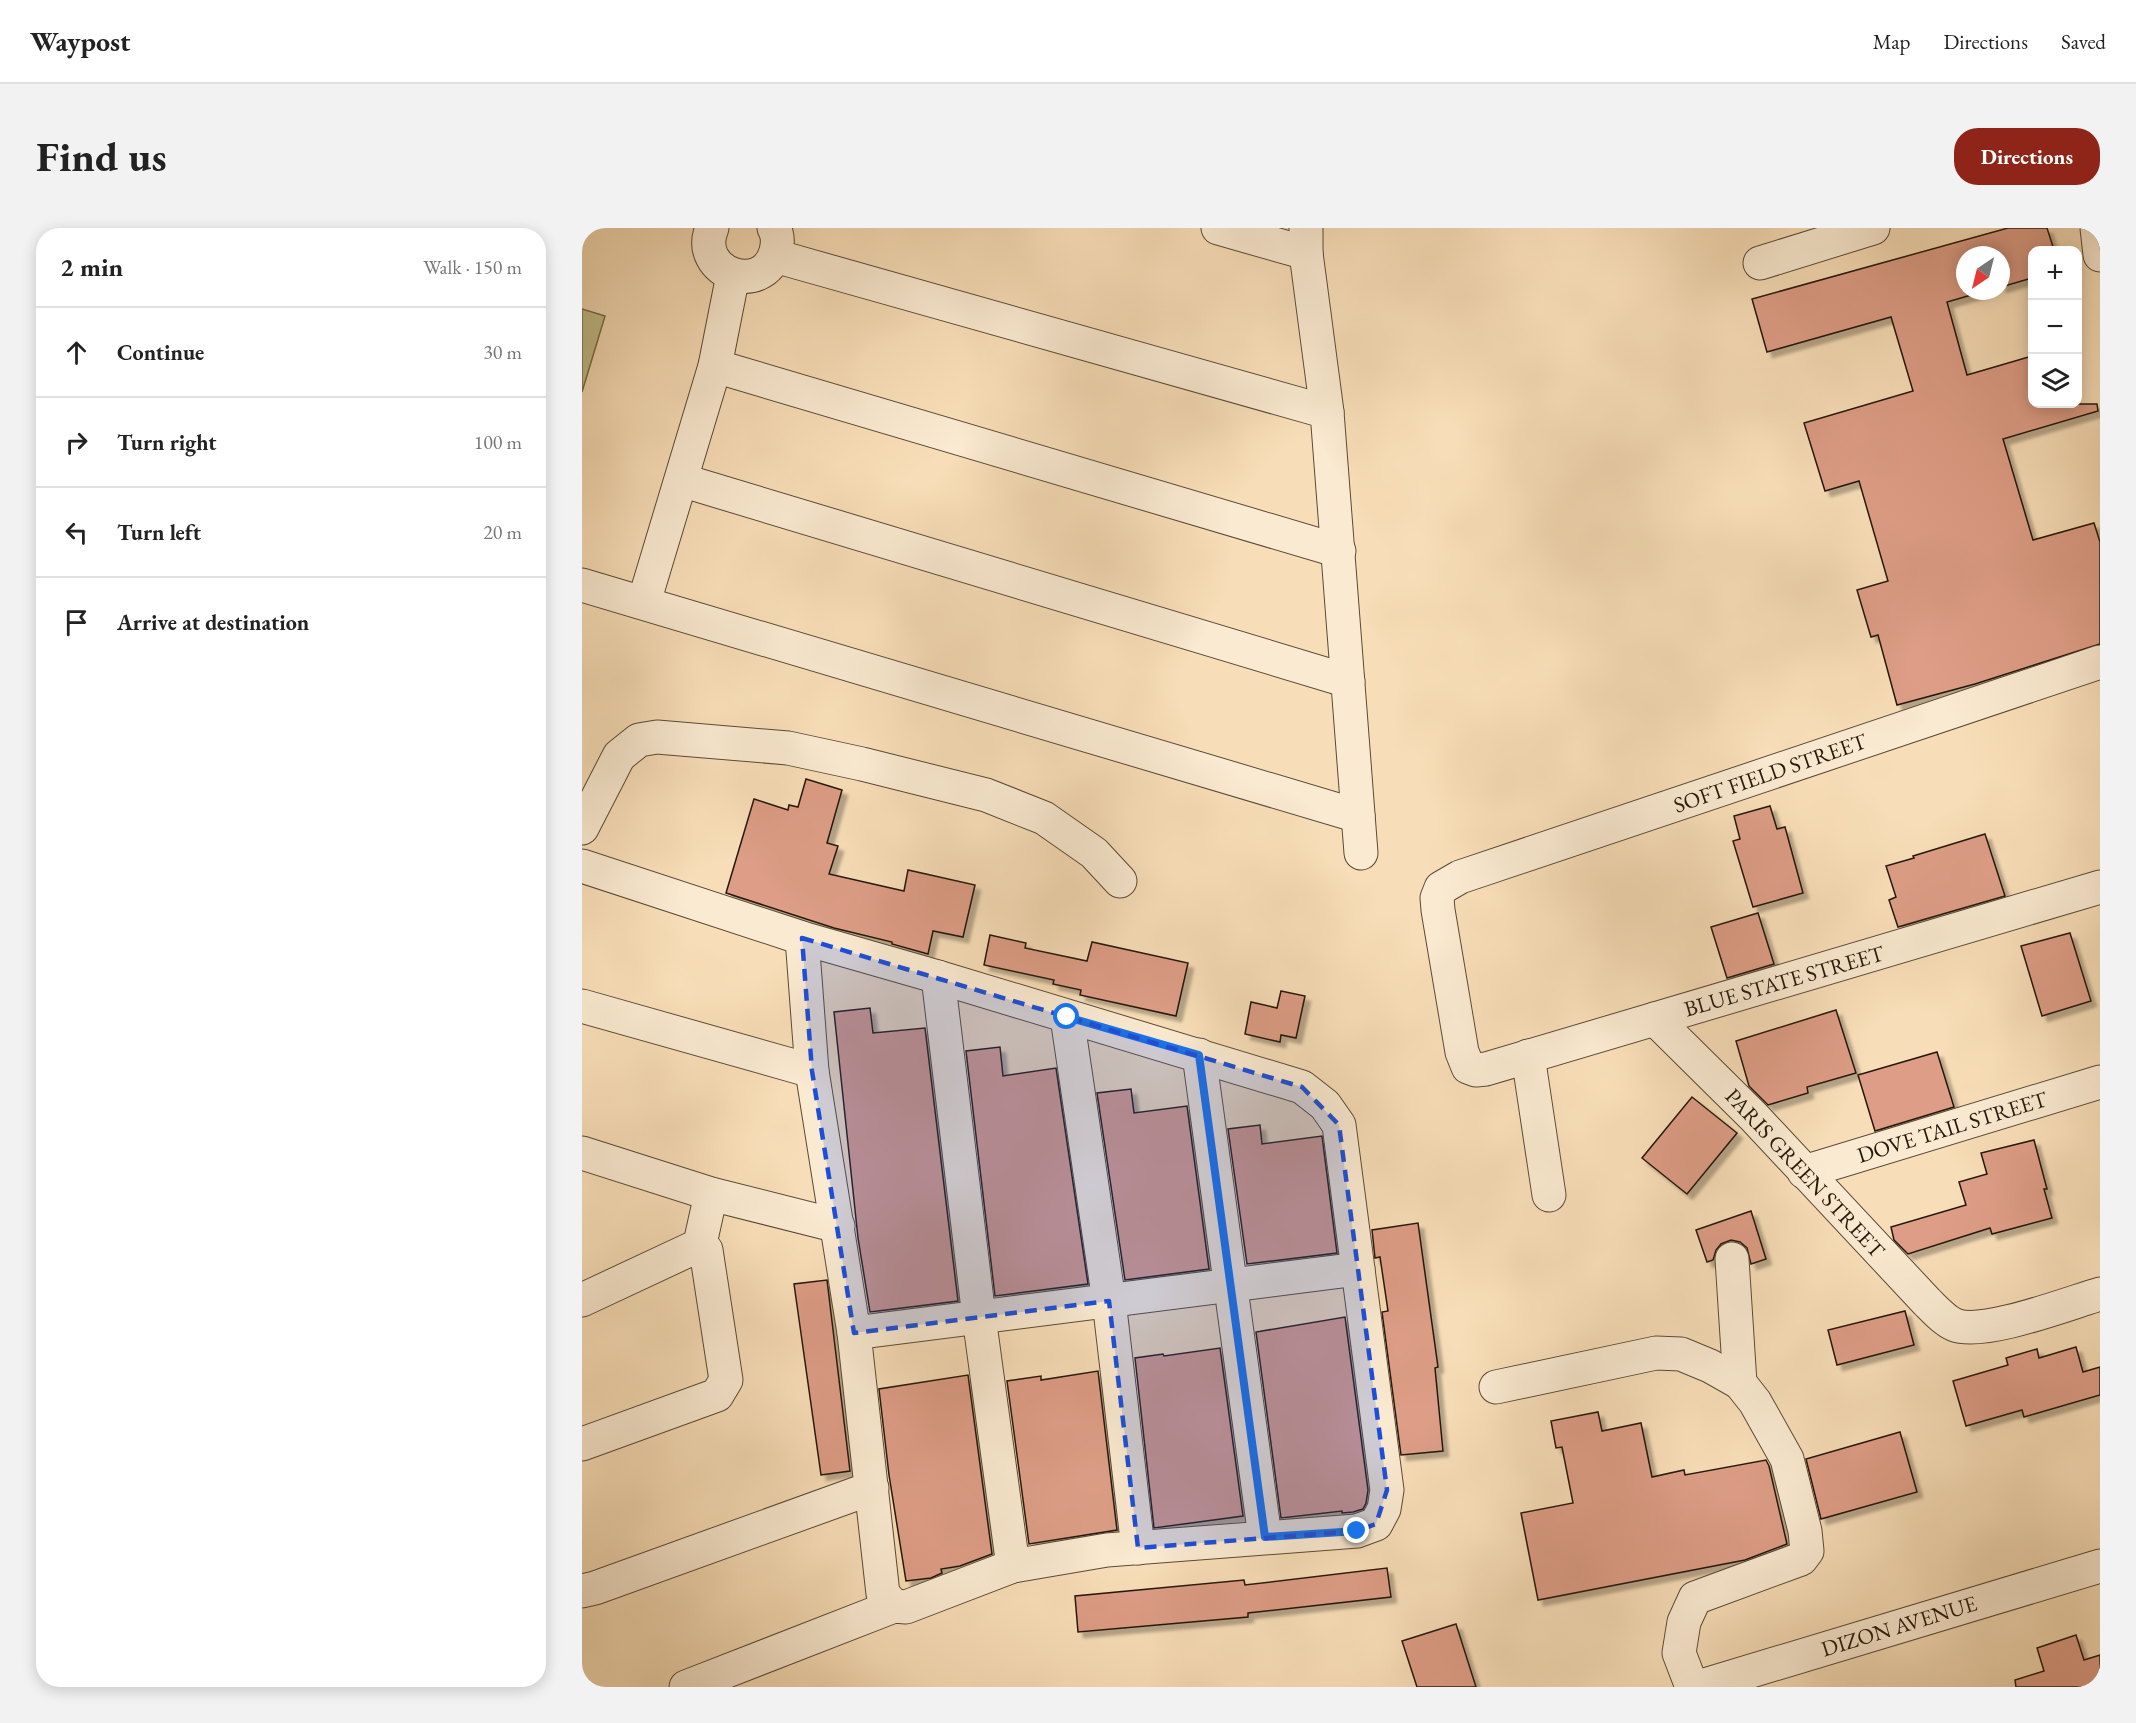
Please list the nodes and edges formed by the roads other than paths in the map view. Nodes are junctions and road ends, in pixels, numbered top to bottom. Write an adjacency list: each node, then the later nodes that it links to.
1 (1218, 228): 5 (street)
2 (1873, 228): 8 (street)
3 (2097, 228): 7 (street)
4 (704, 230): 9 (street)
5 (1306, 240): 11 (street)
6 (775, 242): 9 (street); 11 (street)
7 (2100, 255)
8 (1760, 263)
9 (733, 275): 10 (street)
10 (715, 366): 12 (street); 13 (street)
11 (1327, 412): 13 (street)
12 (681, 480): 15 (street); 17 (street)
13 (1339, 551): 17 (street)
14 (582, 585): 15 (street)
15 (644, 602): 18 (street)
16 (2100, 662): 31 (street, SOFT FIELD STREET)
17 (1348, 681): 18 (street)
18 (1358, 816): 20 (street)
19 (582, 828): 22 (street)
20 (1361, 853)
21 (582, 866): 24 (street)
22 (1120, 881)
23 (2100, 887): 28 (street, BLUE STATE STREET)
24 (801, 938): 25 (street); 32 (street)
25 (938, 977): 27 (street); 46 (street)
26 (582, 1006): 32 (street)
27 (1067, 1017): 29 (street); 45 (street)
28 (1655, 1019): 30 (street, BLUE STATE STREET); 35 (street, PARIS GREEN STREET)
29 (1199, 1055): 41 (street); 42 (street)
30 (1528, 1056): 31 (street, BLUE STATE STREET); 37 (street)
31 (1468, 1067)
32 (812, 1071): 38 (street)
33 (2100, 1082): 35 (street, DOVE TAIL STREET)
34 (582, 1153): 36 (street)
35 (1804, 1172): 43 (street, PARIS GREEN STREET)
36 (711, 1194): 38 (street); 39 (street)
37 (1549, 1194)
38 (838, 1226): 47 (street)
39 (699, 1248): 44 (street); 50 (street)
40 (1732, 1259): 48 (street)
41 (1358, 1269): 42 (street); 52 (street)
42 (1230, 1286): 45 (street); 52 (street)
43 (2100, 1294)
44 (582, 1300)
45 (1109, 1300): 46 (street); 53 (street)
46 (979, 1317): 47 (street); 54 (street)
47 (854, 1333): 51 (street)
48 (1740, 1383): 49 (street); 59 (street)
49 (1496, 1387)
50 (582, 1444)
51 (872, 1488): 56 (street); 57 (street)
52 (1265, 1537): 53 (street)
53 (1138, 1548): 54 (street)
54 (1013, 1566): 57 (street)
55 (2100, 1566): 60 (street, DIZON AVENUE)
56 (582, 1591)
57 (894, 1606): 58 (street)
58 (686, 1687)
59 (1692, 1687)
60 (1698, 1687)

